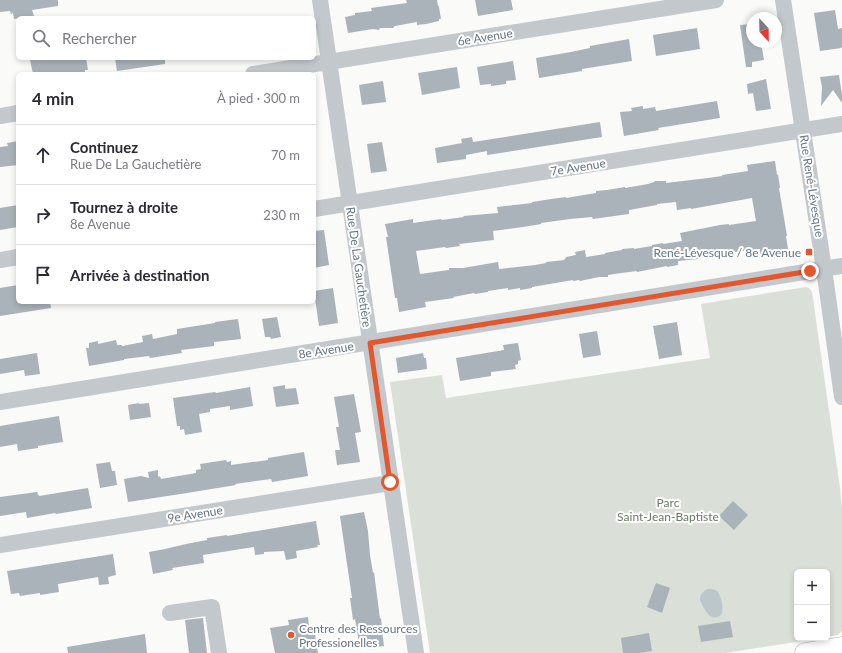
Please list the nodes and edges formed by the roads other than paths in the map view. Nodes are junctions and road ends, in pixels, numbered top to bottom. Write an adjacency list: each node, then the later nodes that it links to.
1 (320, 0): 4 (street, Rue De La Gauchetière)
2 (716, 0): 4 (street, 6e Avenue)
3 (783, 0): 9 (street, Rue René-Lévesque)
4 (329, 62): 5 (street, 6e Avenue); 10 (street, Rue De La Gauchetière)
5 (266, 72)
6 (16, 113): 7 (street)
7 (0, 116)
8 (842, 124): 9 (street, 7e Avenue)
9 (803, 130): 10 (street, 7e Avenue); 15 (street, Rue René-Lévesque)
10 (350, 203): 11 (street, 7e Avenue); 16 (street, Rue De La Gauchetière)
11 (316, 209)
12 (16, 257): 13 (street)
13 (0, 260)
14 (842, 266): 15 (street, 8e Avenue)
15 (824, 269): 16 (street, 8e Avenue); 17 (street, Rue René-Lévesque)
16 (370, 343): 18 (street, 8e Avenue); 19 (street, Rue De La Gauchetière)
17 (842, 397)
18 (0, 402)
19 (390, 482): 20 (street, 9e Avenue); 24 (street, Rue De La Gauchetière)
20 (0, 545)
21 (170, 612): 23 (street)
22 (842, 647): 25 (main road)
23 (219, 653)
24 (416, 653)
25 (805, 653)

